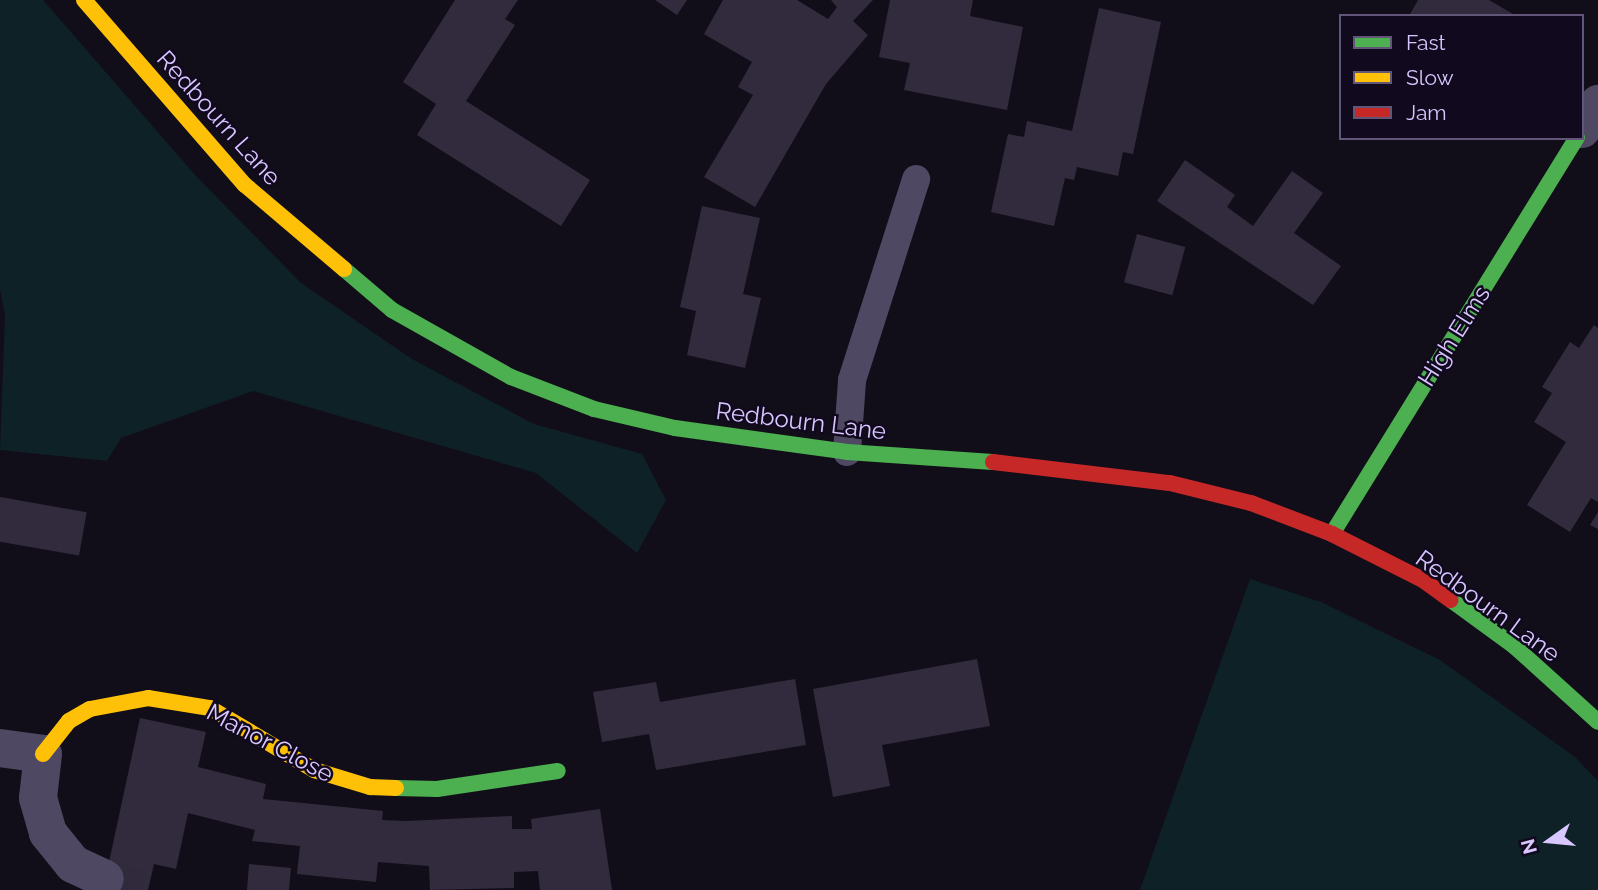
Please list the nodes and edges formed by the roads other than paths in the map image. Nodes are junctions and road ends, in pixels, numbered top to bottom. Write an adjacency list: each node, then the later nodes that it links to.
1 (83, 0): 6 (main road, Redbourn Lane)
2 (1598, 104): 3 (street)
3 (1584, 126)
4 (1576, 140): 7 (main road, High Elms)
5 (916, 179): 6 (lane)
6 (847, 452): 7 (main road, Redbourn Lane)
7 (1332, 534): 8 (main road, Redbourn Lane)
8 (1598, 722)
9 (0, 748): 10 (street)
10 (43, 754): 11 (main road, Manor Close); 12 (street)
11 (558, 771)
12 (105, 879)

